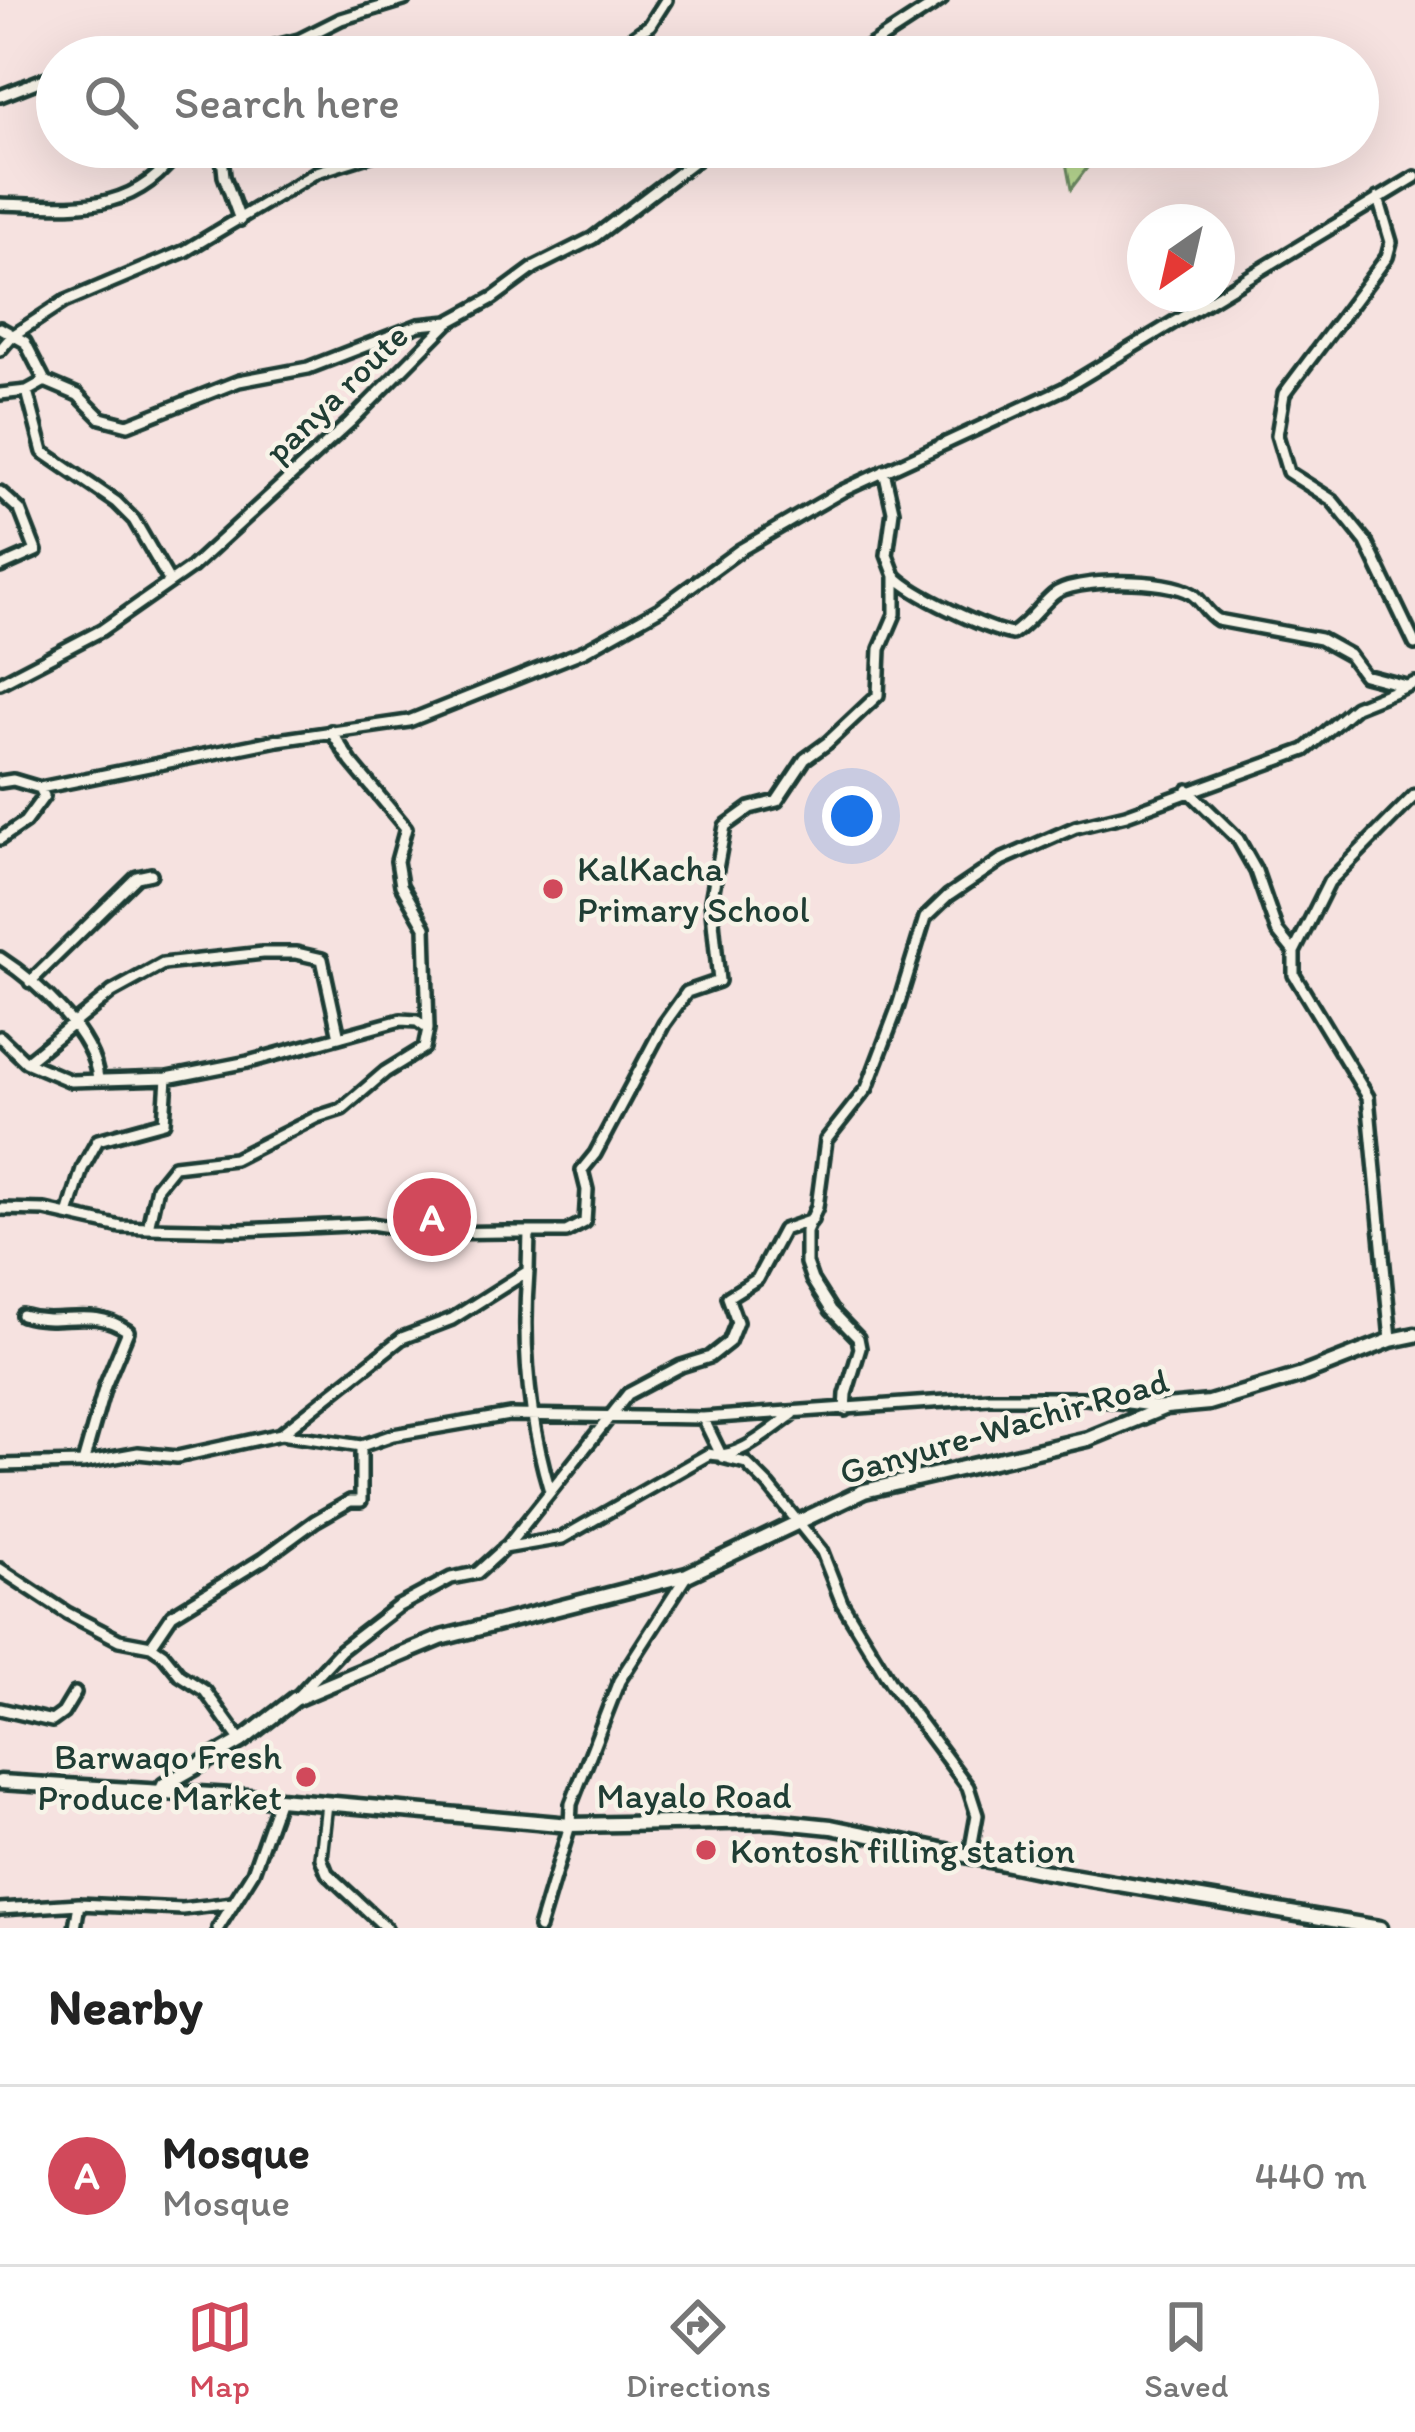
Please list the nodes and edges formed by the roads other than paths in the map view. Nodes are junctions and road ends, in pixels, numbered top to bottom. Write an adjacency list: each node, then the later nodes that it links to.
1 (404, 0): 4 (street)
2 (666, 0): 5 (street)
3 (941, 0): 6 (street)
4 (307, 36)
5 (635, 36)
6 (886, 36)
7 (36, 82): 8 (street)
8 (0, 96)
9 (167, 168): 15 (street)
10 (223, 168): 16 (street)
11 (330, 168): 16 (street)
12 (685, 168): 17 (street, panya route)
13 (1415, 177): 14 (street)
14 (1378, 198): 24 (street); 29 (street)
15 (0, 205)
16 (240, 220): 19 (street)
17 (449, 322): 21 (street); 28 (street, panya route)
18 (0, 328): 19 (street)
19 (12, 336): 20 (street); 21 (street)
20 (0, 350)
21 (45, 381): 22 (street)
22 (27, 391): 23 (street); 28 (street)
23 (0, 394)
24 (884, 470): 27 (street); 32 (street)
25 (0, 492): 26 (street)
26 (0, 567)
27 (895, 576): 31 (street); 53 (street)
28 (170, 582): 30 (street, panya route)
29 (1415, 644)
30 (0, 683)
31 (1410, 685): 35 (street)
32 (331, 731): 34 (street); 43 (street)
33 (0, 782): 34 (street)
34 (40, 788): 37 (street)
35 (1188, 790): 39 (street); 51 (street)
36 (1415, 795): 39 (street)
37 (0, 839)
38 (151, 874): 41 (street)
39 (1294, 952): 57 (street)
40 (0, 958): 41 (street)
41 (30, 982): 42 (street)
42 (74, 1025): 45 (street); 46 (street); 48 (street)
43 (428, 1028): 45 (street); 52 (street)
44 (0, 1037): 46 (street)
45 (339, 1037): 47 (street)
46 (26, 1062): 48 (street)
47 (167, 1078): 48 (street); 50 (street)
48 (98, 1079)
49 (0, 1209): 50 (street)
50 (68, 1215): 52 (street)
51 (812, 1220): 59 (street); 62 (street)
52 (148, 1228): 53 (street)
53 (529, 1232): 54 (street)
54 (528, 1271): 61 (street); 64 (street)
55 (22, 1315): 67 (street)
56 (1415, 1335): 57 (street, Ganyure-Wachir Road)
57 (1391, 1340): 58 (street, Ganyure-Wachir Road)
58 (1166, 1407): 59 (street); 70 (street, Ganyure-Wachir Road)
59 (845, 1410): 60 (street)
60 (798, 1411): 63 (street); 66 (street)
61 (530, 1415): 62 (street); 65 (street); 69 (street)
62 (613, 1417): 63 (street); 69 (street)
63 (704, 1418): 66 (street)
64 (281, 1434): 65 (street); 67 (street)
65 (362, 1446): 74 (street)
66 (722, 1457): 70 (street); 71 (street)
67 (83, 1463): 68 (street)
68 (0, 1465)
69 (550, 1492): 71 (street)
70 (797, 1522): 73 (street, Ganyure-Wachir Road); 84 (street)
71 (504, 1548): 76 (street)
72 (0, 1568): 74 (street)
73 (687, 1575): 76 (street, Ganyure-Wachir Road); 83 (street)
74 (151, 1646): 78 (street)
75 (74, 1693): 77 (street)
76 (295, 1699): 78 (street, Ganyure-Wachir Road)
77 (0, 1709)
78 (241, 1741): 80 (street, Ganyure-Wachir Road)
79 (0, 1782): 80 (street, Mayalo Road)
80 (161, 1792): 81 (street, Mayalo Road)
81 (279, 1799): 82 (street, Mayalo Road); 86 (street)
82 (327, 1803): 83 (street, Mayalo Road); 90 (street)
83 (571, 1825): 84 (street, Mayalo Road); 91 (street)
84 (970, 1854): 92 (street, Mayalo Road)
85 (80, 1904): 86 (street); 87 (street); 88 (street)
86 (233, 1904): 89 (street)
87 (0, 1909)
88 (75, 1928)
89 (218, 1928)
90 (386, 1928)
91 (539, 1928)
92 (1379, 1928)

